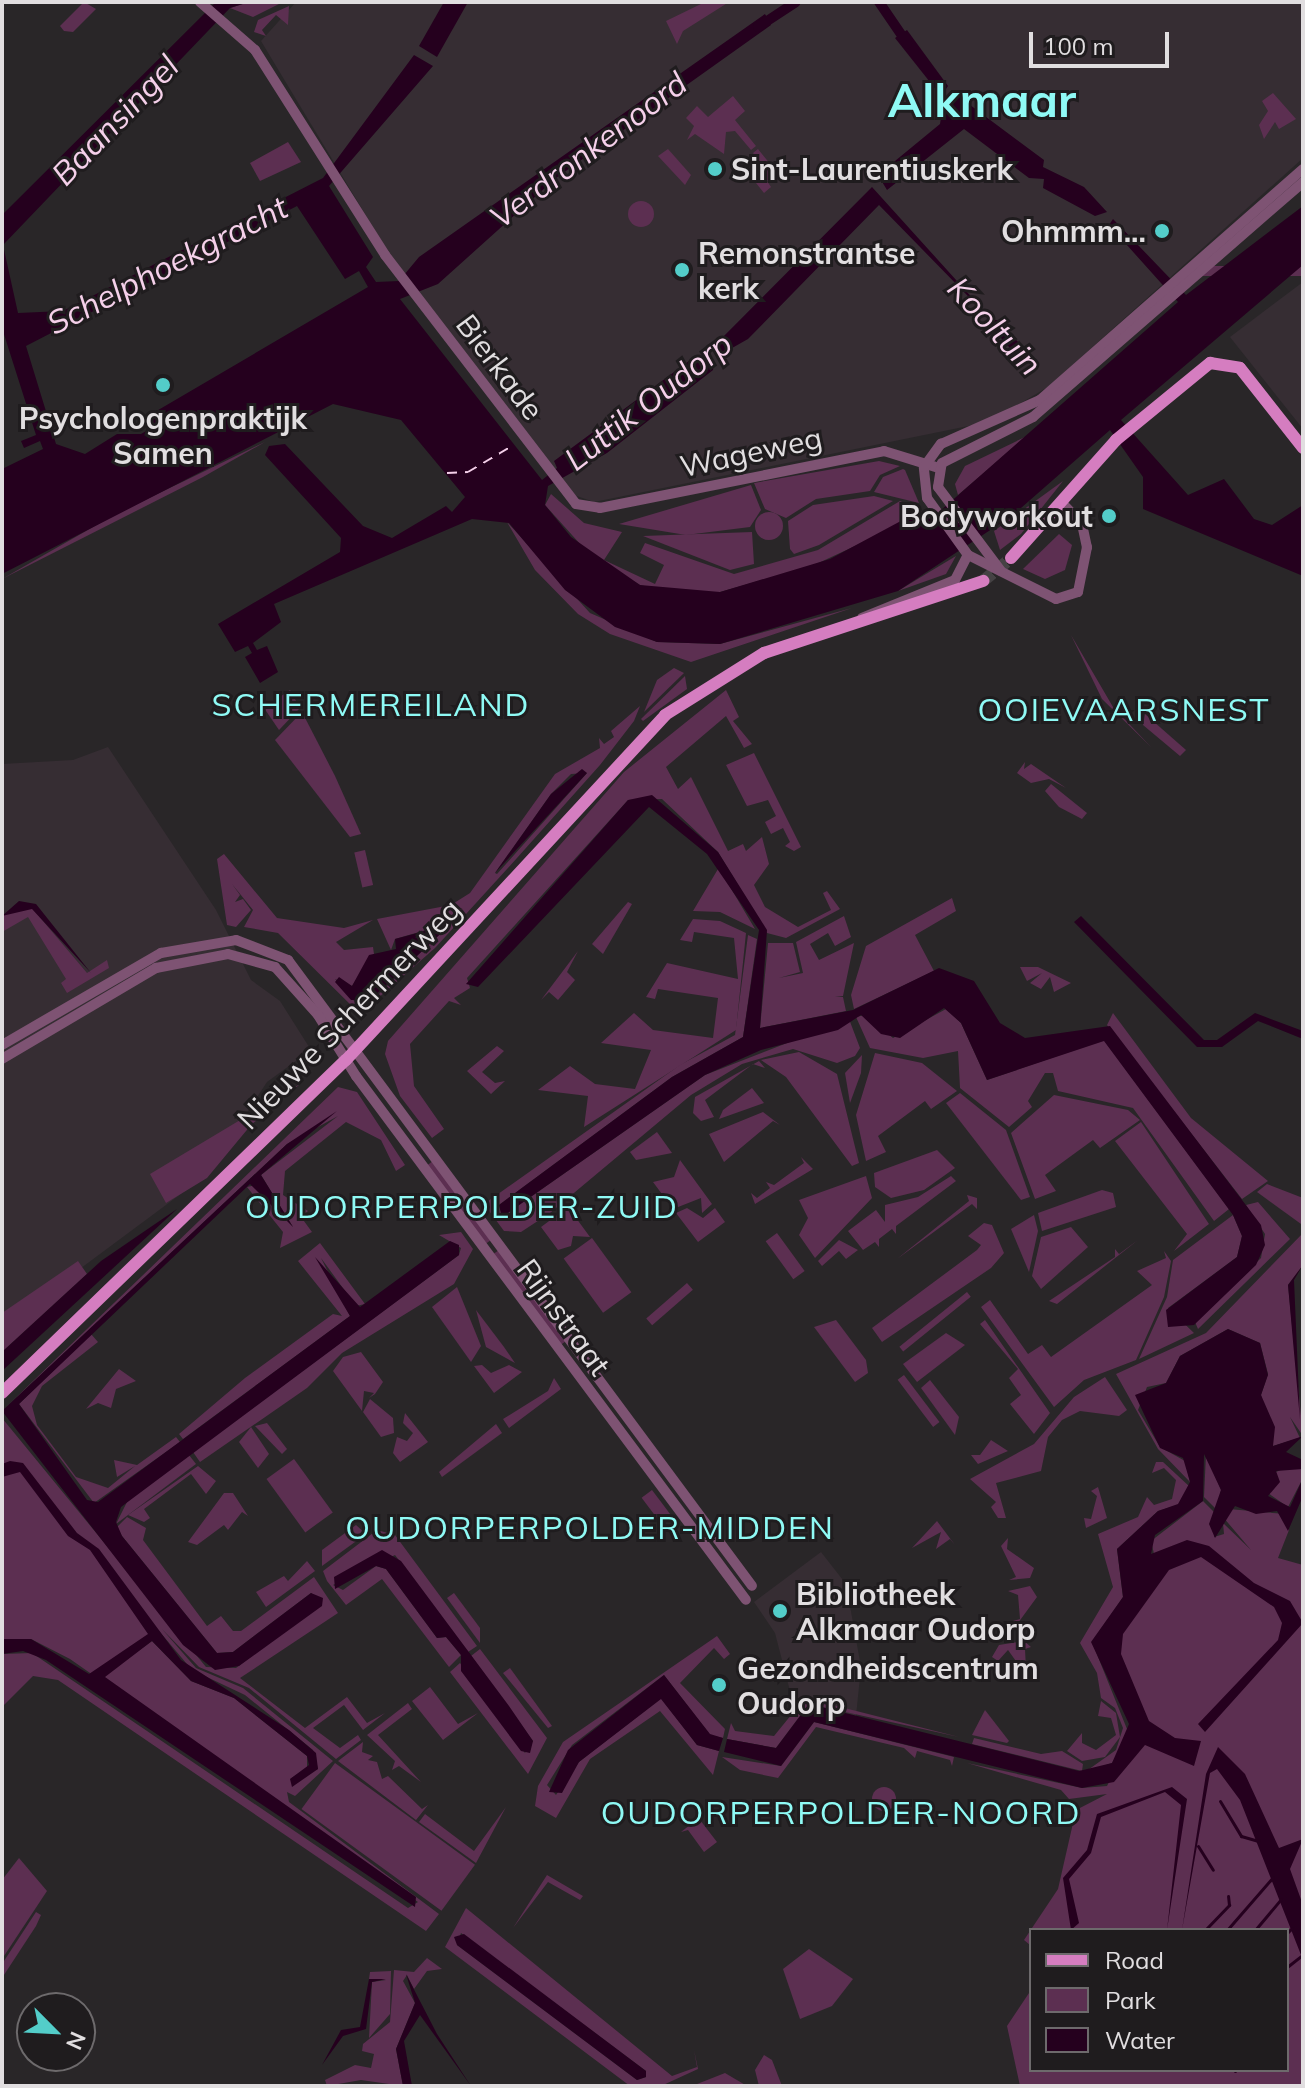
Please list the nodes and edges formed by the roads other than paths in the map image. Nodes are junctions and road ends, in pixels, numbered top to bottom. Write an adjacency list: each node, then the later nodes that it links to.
1 (206, 3): 8 (street, Bierkade)
2 (1303, 169): 4 (street)
3 (1303, 182): 4 (street)
4 (1057, 391): 6 (street); 7 (street)
5 (1303, 448): 9 (main road)
6 (926, 461): 7 (street, Wageweg); 8 (street, Wageweg); 10 (street)
7 (939, 468): 13 (street)
8 (560, 488)
9 (1062, 503): 11 (main road); 13 (street)
10 (966, 552): 13 (street); 14 (street)
11 (1011, 558)
12 (983, 581): 14 (main road, Nieuwe Schermerweg)
13 (1023, 585)
14 (857, 623): 16 (main road, Nieuwe Schermerweg)
15 (2, 1045): 16 (street, Rijnstraat)
16 (357, 1049): 18 (main road, Nieuwe Schermerweg); 20 (street, Rijnstraat)
17 (2, 1059): 18 (street, Rijnstraat)
18 (346, 1060): 19 (main road, Nieuwe Schermerweg); 21 (street, Rijnstraat)
19 (2, 1393)
20 (752, 1586)
21 (746, 1600)

